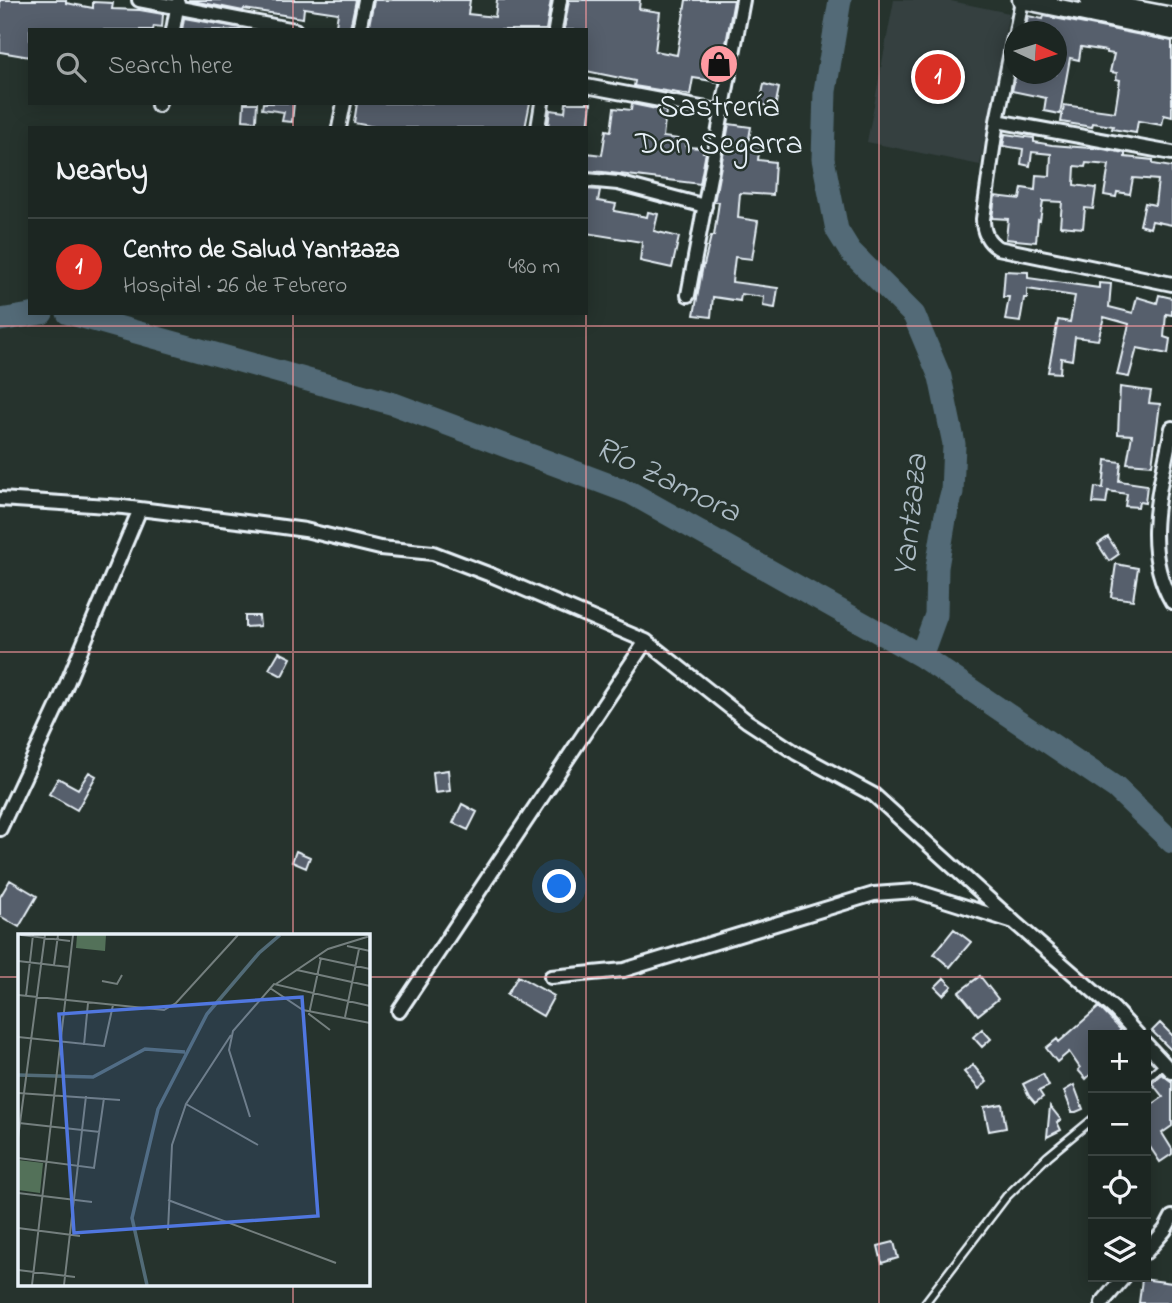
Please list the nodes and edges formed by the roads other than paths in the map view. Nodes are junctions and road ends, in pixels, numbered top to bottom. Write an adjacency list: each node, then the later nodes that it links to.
1 (139, 0): 7 (street)
2 (365, 0): 12 (street)
3 (560, 0): 13 (street)
4 (743, 0): 19 (street)
5 (1022, 0): 9 (street); 14 (main road)
6 (1089, 0): 8 (main road)
7 (178, 4): 10 (street); 11 (street)
8 (1172, 16)
9 (1018, 21)
10 (173, 28)
11 (286, 28)
12 (359, 28)
13 (555, 28)
14 (1172, 31)
15 (1004, 84): 20 (street)
16 (588, 86): 19 (street)
17 (344, 105): 21 (street)
18 (542, 105): 22 (street)
19 (723, 112): 25 (street)
20 (997, 121): 23 (street); 26 (street)
21 (339, 126)
22 (538, 126)
23 (1172, 153)
24 (588, 180): 25 (street)
25 (705, 206): 27 (street)
26 (1172, 284)
27 (688, 295)
28 (1172, 428): 31 (street)
29 (0, 499): 30 (street)
30 (140, 509): 32 (street); 33 (street)
31 (1172, 603)
32 (646, 641): 34 (street); 36 (street)
33 (0, 829)
34 (1014, 922): 35 (street); 37 (street)
35 (551, 977)
36 (399, 1010)
37 (1133, 1030)
38 (1151, 1049): 39 (street)
39 (1168, 1068): 40 (lane)
40 (1151, 1077)
41 (1088, 1123): 45 (lane)
42 (1172, 1217): 43 (street)
43 (1151, 1246)
44 (1120, 1282): 46 (street)
45 (925, 1303)
46 (1102, 1303)

